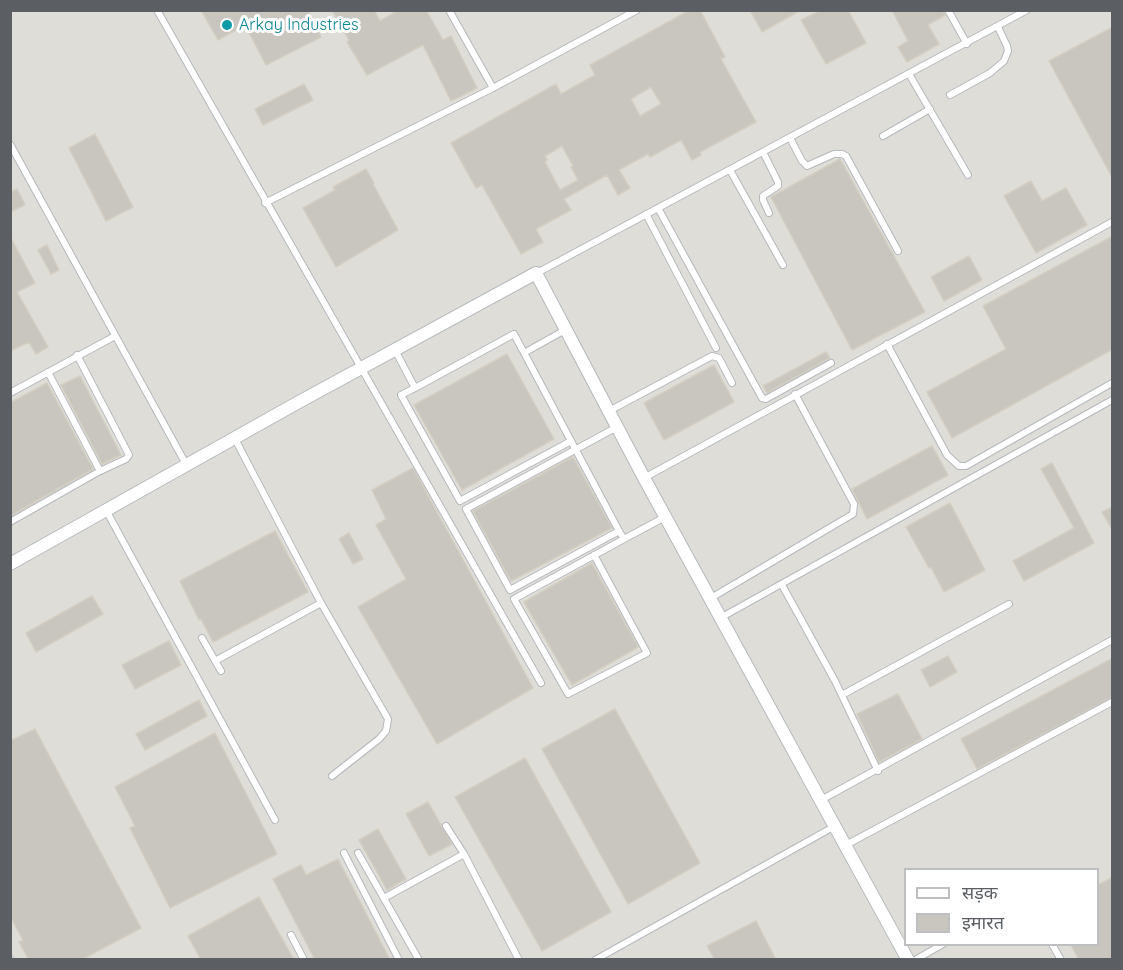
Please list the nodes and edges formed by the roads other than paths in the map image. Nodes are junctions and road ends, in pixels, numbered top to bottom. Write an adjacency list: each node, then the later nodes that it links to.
1 (157, 10): 18 (lane)
2 (449, 10): 9 (lane)
3 (637, 10): 9 (lane)
4 (948, 10): 7 (lane)
5 (1027, 10): 6 (lane)
6 (998, 27): 7 (lane); 10 (lane)
7 (966, 44): 8 (lane)
8 (909, 74): 11 (lane); 13 (lane)
9 (493, 88): 18 (lane)
10 (950, 95)
11 (930, 109): 12 (lane); 17 (lane)
12 (883, 136)
13 (790, 138): 15 (lane); 23 (lane)
14 (10, 144): 27 (lane)
15 (763, 152): 16 (lane); 20 (lane)
16 (730, 170): 19 (lane); 24 (lane)
17 (968, 175)
18 (266, 203): 34 (lane)
19 (658, 208): 21 (lane); 33 (lane)
20 (769, 213)
21 (646, 214): 25 (lane); 29 (lane)
22 (1113, 222): 28 (lane)
23 (898, 251)
24 (783, 265)
25 (536, 273): 26 (street); 30 (street)
26 (565, 330): 31 (lane); 42 (street)
27 (115, 336): 32 (lane); 47 (lane)
28 (887, 344): 37 (lane); 40 (lane)
29 (716, 348)
30 (395, 350): 34 (street); 38 (lane)
31 (524, 353): 38 (lane); 45 (lane)
32 (77, 355): 35 (lane); 48 (lane)
33 (831, 363)
34 (362, 368): 44 (street); 66 (lane)
35 (48, 372): 39 (lane); 48 (lane)
36 (732, 382): 42 (lane)
37 (1113, 383)
38 (415, 388): 45 (lane)
39 (10, 393)
40 (795, 394): 49 (lane); 58 (lane)
41 (1113, 400): 57 (lane)
42 (609, 411): 43 (street)
43 (617, 427): 46 (lane); 49 (street)
44 (235, 439): 47 (street); 59 (lane)
45 (571, 441): 46 (lane)
46 (576, 450): 53 (lane); 53 (lane)
47 (187, 466): 50 (street)
48 (100, 471): 52 (lane)
49 (644, 478): 51 (street)
50 (107, 512): 56 (street); 72 (lane)
51 (666, 517): 54 (lane); 58 (street)
52 (10, 522)
53 (619, 531): 54 (lane)
54 (624, 539): 55 (lane)
55 (594, 555): 55 (lane)
56 (10, 564)
57 (782, 585): 61 (lane); 67 (lane)
58 (711, 598): 61 (street)
59 (321, 603): 64 (lane); 70 (lane)
60 (1009, 604): 67 (lane)
61 (722, 617): 71 (street)
62 (202, 638): 64 (lane)
63 (1113, 640): 69 (lane)
64 (215, 661): 65 (lane)
65 (221, 671)
66 (542, 683)
67 (842, 696): 69 (lane)
68 (1113, 702): 75 (lane)
69 (878, 771): 71 (lane)
70 (332, 776)
71 (821, 800): 74 (street)
72 (275, 820)
73 (446, 826): 78 (lane)
74 (835, 826): 75 (street); 87 (lane)
75 (846, 846): 88 (street)
76 (344, 853): 84 (lane)
77 (358, 853): 79 (lane)
78 (464, 854): 79 (lane); 86 (lane)
79 (384, 898): 85 (lane)
80 (291, 935): 83 (lane)
81 (941, 946): 89 (lane)
82 (1053, 946): 90 (lane)
83 (304, 960)
84 (399, 960)
85 (419, 960)
86 (519, 960)
87 (595, 960)
88 (908, 960)
89 (915, 960)
90 (1061, 960)

